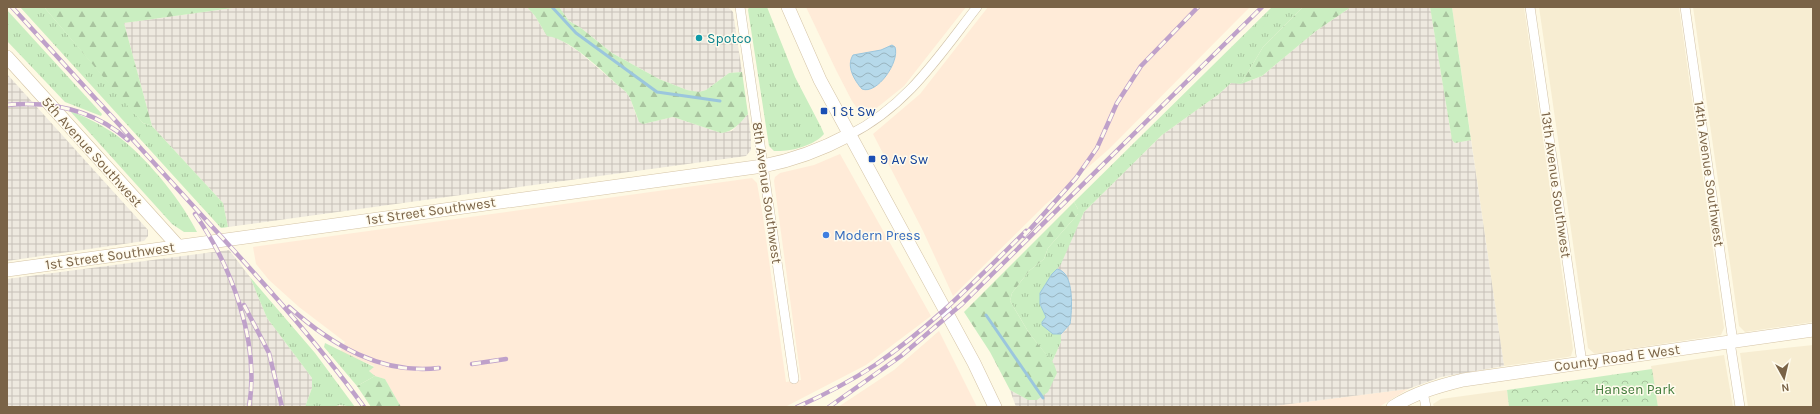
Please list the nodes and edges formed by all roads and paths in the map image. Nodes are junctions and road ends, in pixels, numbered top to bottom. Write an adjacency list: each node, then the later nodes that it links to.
1 (740, 7): 8 (street, 8th Avenue Southwest)
2 (788, 7): 7 (street)
3 (977, 7): 7 (street)
4 (1530, 7): 13 (street, 13th Avenue Southwest)
5 (1685, 7): 12 (street, 14th Avenue Southwest)
6 (7, 57): 9 (street, 5th Avenue Southwest)
7 (849, 135): 8 (street, 1st Street Southwest); 16 (street)
8 (763, 166): 9 (street, 1st Street Southwest); 14 (street, 8th Avenue Southwest)
9 (178, 246): 10 (street, 1st Street Southwest)
10 (7, 270)
11 (1813, 330): 12 (street, County Road E West)
12 (1732, 342): 13 (street, County Road E West); 19 (street, 14th Avenue Southwest)
13 (1582, 363): 15 (street, County Road E West)
14 (794, 379)
15 (1423, 392): 17 (street, County Road E West); 18 (street)
16 (995, 407)
17 (1393, 407)
18 (1426, 407)
19 (1740, 407)

